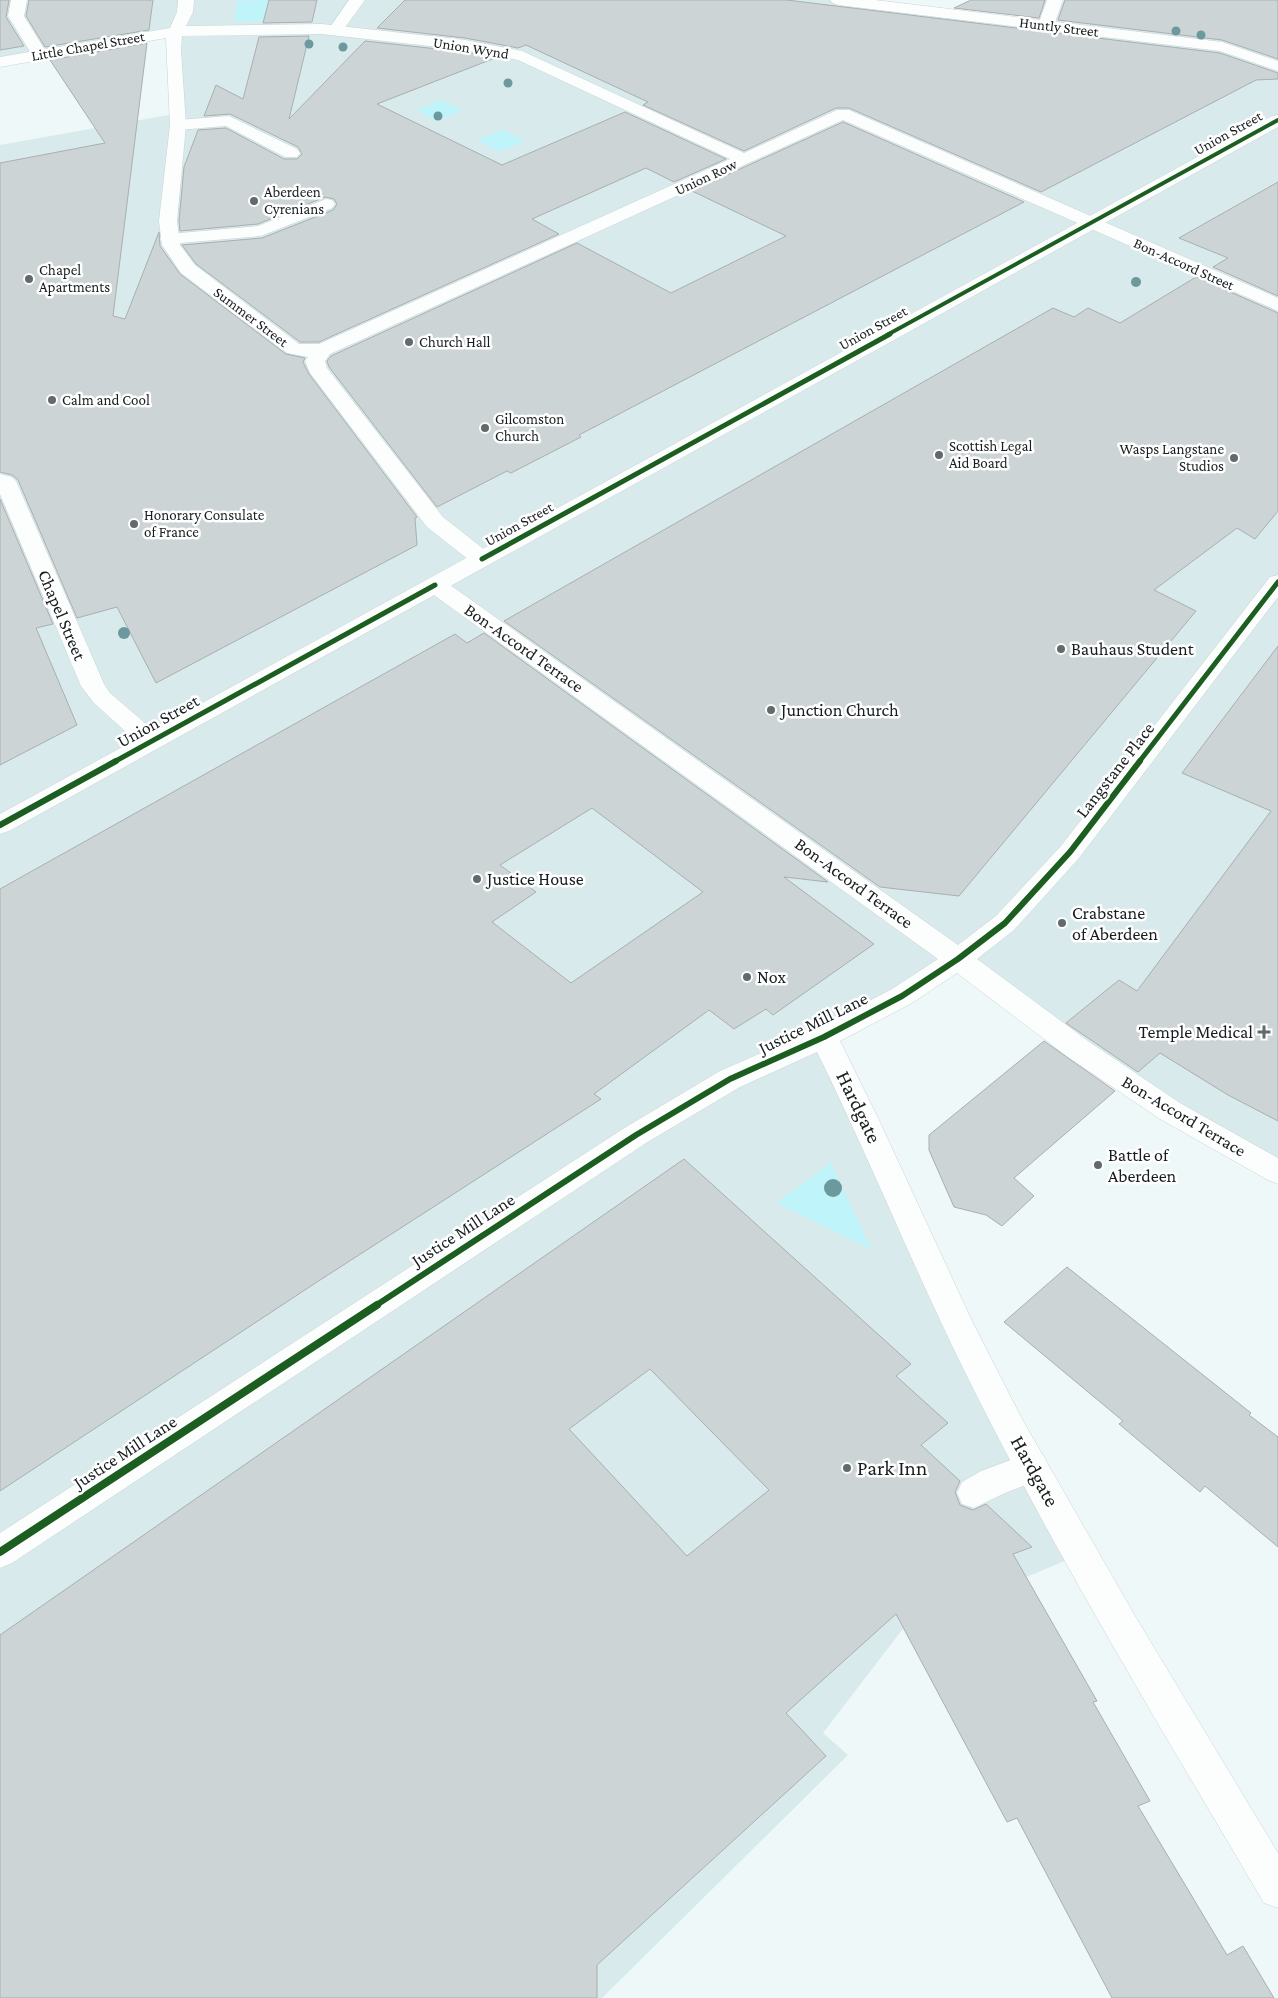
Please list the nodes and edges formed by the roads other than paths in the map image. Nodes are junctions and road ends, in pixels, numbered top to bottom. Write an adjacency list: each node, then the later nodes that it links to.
1 (19, 0): 9 (street)
2 (186, 0): 7 (street, Summer Street)
3 (357, 0): 8 (street)
4 (838, 0): 6 (street, Huntly Street)
5 (1055, 0): 6 (street)
6 (1046, 25): 11 (street, Huntly Street)
7 (177, 30): 8 (street, Union Wynd); 9 (street, Little Chapel Street); 13 (street, Summer Street)
8 (336, 30): 15 (street, Union Wynd)
9 (40, 55): 10 (street, Little Chapel Street)
10 (0, 62)
11 (1278, 66)
12 (1278, 120): 17 (street, Union Street)
13 (178, 125): 14 (street); 18 (street, Summer Street)
14 (291, 153)
15 (744, 159): 17 (street, Union Row); 20 (street, Union Row)
16 (326, 204): 18 (street)
17 (1090, 223): 19 (street, Bon-Accord Street); 22 (street, Union Street)
18 (169, 238): 20 (street, Summer Street)
19 (1278, 305)
20 (323, 350): 22 (street)
21 (2, 477): 25 (street, Chapel Street)
22 (482, 559): 24 (street, Union Street)
23 (1278, 582): 27 (street, Langstane Place)
24 (435, 584): 25 (street, Union Street); 27 (street, Bon-Accord Terrace)
25 (151, 741): 26 (street, Union Street)
26 (0, 825)
27 (958, 959): 28 (street, Justice Mill Lane); 29 (street, Bon-Accord Terrace)
28 (824, 1037): 30 (street, Hardgate); 32 (street, Justice Mill Lane)
29 (1278, 1172)
30 (1032, 1467): 31 (street); 33 (street, Hardgate)
31 (974, 1493)
32 (0, 1552)
33 (1278, 1889)

